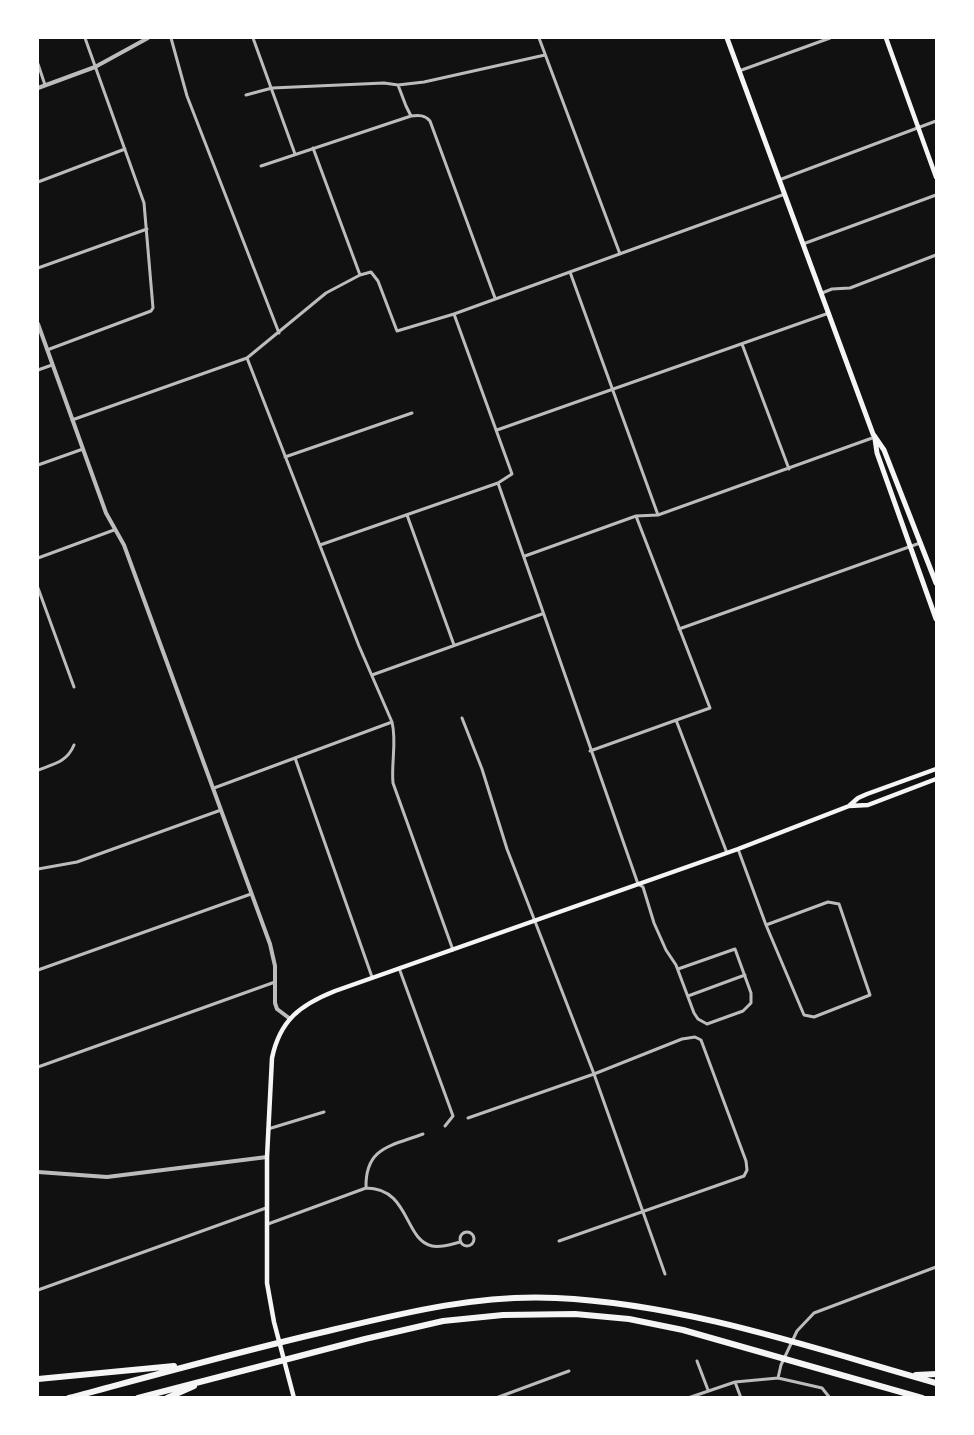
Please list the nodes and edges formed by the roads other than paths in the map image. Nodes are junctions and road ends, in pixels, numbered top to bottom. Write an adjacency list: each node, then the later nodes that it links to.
1 (85, 38): 11 (street)
2 (148, 38): 11 (street)
3 (171, 38): 42 (street)
4 (253, 38): 16 (street)
5 (539, 38): 9 (street)
6 (727, 38): 12 (main road)
7 (830, 38): 12 (street)
8 (886, 38): 20 (main road)
9 (545, 55): 14 (street); 32 (street)
10 (38, 64): 13 (street)
11 (96, 67): 13 (street); 22 (street)
12 (739, 71): 26 (main road)
13 (45, 85): 15 (street)
14 (398, 86): 16 (street); 18 (street)
15 (38, 88)
16 (272, 88): 17 (street); 23 (street)
17 (246, 95)
18 (411, 116): 21 (street); 38 (street)
19 (936, 121): 20 (street)
20 (918, 128): 25 (main road); 26 (street)
21 (313, 148): 23 (street); 36 (street)
22 (125, 149): 27 (street); 30 (street)
23 (295, 154): 24 (street)
24 (261, 166)
25 (936, 177)
26 (779, 180): 28 (main road)
27 (38, 182)
28 (785, 194): 31 (main road); 32 (street)
29 (936, 195): 31 (street)
30 (147, 229): 34 (street); 44 (street)
31 (803, 244): 37 (main road)
32 (620, 254): 35 (street)
33 (936, 255): 37 (street)
34 (38, 268)
35 (570, 272): 38 (street); 48 (street)
36 (360, 275): 39 (street); 42 (street)
37 (821, 293): 40 (main road)
38 (495, 298): 39 (street)
39 (454, 314): 51 (street)
40 (829, 314): 43 (street); 52 (main road)
41 (38, 324): 44 (street)
42 (279, 333): 45 (street)
43 (742, 345): 48 (street); 56 (street)
44 (47, 350): 46 (street)
45 (247, 358): 50 (street); 54 (street)
46 (52, 365): 47 (street); 50 (street)
47 (38, 370)
48 (614, 391): 51 (street); 58 (street)
49 (412, 413): 54 (street)
50 (72, 420): 53 (street)
51 (497, 430): 57 (street)
52 (875, 437): 56 (street); 62 (main road); 64 (main road)
53 (83, 449): 55 (street); 61 (street)
54 (285, 457): 63 (street)
55 (38, 465)
56 (789, 468): 58 (street)
57 (498, 483): 59 (street); 65 (street)
58 (658, 514): 60 (street)
59 (407, 515): 63 (street); 72 (street)
60 (636, 516): 65 (street); 71 (street)
61 (114, 530): 66 (street); 84 (street)
62 (921, 542): 64 (street); 67 (main road)
63 (320, 544): 73 (street)
64 (910, 546): 70 (main road); 71 (street)
65 (524, 557): 69 (street)
66 (38, 558)
67 (936, 583)
68 (38, 588): 74 (street)
69 (542, 614): 72 (street); 79 (street)
70 (936, 620)
71 (679, 629): 76 (street)
72 (454, 645): 73 (street)
73 (372, 675): 77 (street)
74 (74, 687)
75 (462, 718): 92 (street)
76 (676, 720): 79 (street); 88 (street)
77 (392, 722): 80 (street); 94 (street)
78 (74, 745): 82 (street)
79 (590, 751): 90 (street)
80 (295, 758): 84 (street); 99 (street)
81 (936, 769): 85 (main road)
82 (38, 770)
83 (936, 779): 85 (main road)
84 (214, 788): 86 (street)
85 (849, 806): 87 (main road)
86 (221, 810): 89 (street); 91 (street)
87 (738, 849): 88 (main road); 93 (street)
88 (727, 853): 90 (main road)
89 (38, 869)
90 (638, 884): 92 (main road); 96 (street)
91 (251, 894): 97 (street); 100 (street)
92 (534, 921): 94 (main road); 104 (street)
93 (766, 925): 93 (street)
94 (453, 950): 95 (main road)
95 (399, 968): 99 (main road); 107 (street)
96 (678, 969): 98 (street); 101 (street)
97 (38, 970)
98 (745, 975): 101 (street); 101 (street)
99 (372, 978): 102 (main road)
100 (275, 982): 102 (street); 103 (street)
101 (688, 996)
102 (289, 1018): 108 (main road)
103 (38, 1067)
104 (594, 1074): 106 (street); 114 (street); 114 (street)
105 (324, 1112): 108 (street)
106 (468, 1118)
107 (445, 1126)
108 (268, 1129): 110 (main road)
109 (423, 1134): 112 (street)
110 (267, 1157): 111 (street); 113 (main road)
111 (38, 1172)
112 (366, 1188): 115 (street); 117 (street)
113 (266, 1208): 115 (main road); 120 (street)
114 (642, 1212): 116 (street); 119 (street)
115 (267, 1225): 135 (main road)
116 (559, 1241)
117 (460, 1242): 117 (street)
118 (936, 1267): 128 (street)
119 (665, 1274)
120 (38, 1290)
121 (697, 1361): 131 (street)
122 (193, 1365): 125 (highway); 127 (highway); 132 (highway)
123 (569, 1371): 136 (street)
124 (936, 1374): 125 (highway)
125 (909, 1376): 130 (highway)
126 (216, 1377): 133 (highway); 134 (highway); 140 (highway)
127 (38, 1378)
128 (778, 1378): 129 (street); 139 (street)
129 (735, 1382): 131 (street); 138 (street)
130 (936, 1383)
131 (708, 1390): 137 (street)
132 (69, 1398)
133 (138, 1398)
134 (167, 1398)
135 (294, 1398)
136 (496, 1398)
137 (688, 1398)
138 (741, 1398)
139 (830, 1398)
140 (922, 1398)

